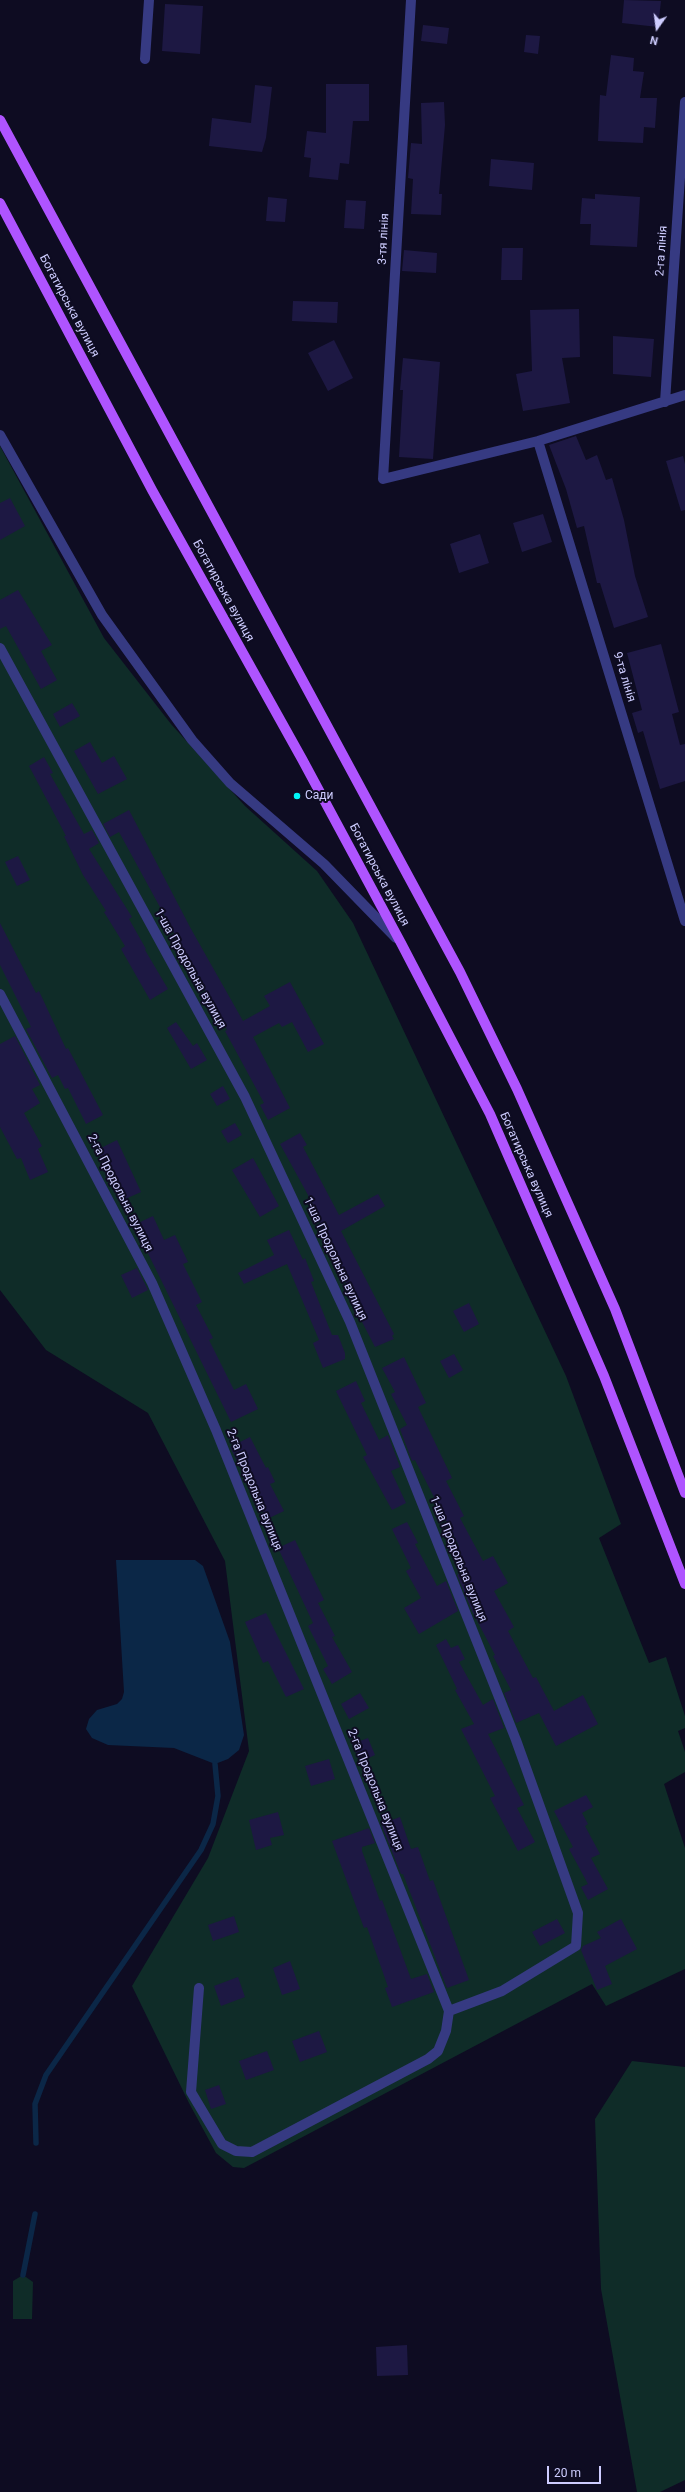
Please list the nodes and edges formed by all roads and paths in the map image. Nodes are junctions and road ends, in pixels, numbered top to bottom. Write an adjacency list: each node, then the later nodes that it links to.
1 (149, 0): 3 (street)
2 (411, 0): 10 (street, 3-тя лінія)
3 (145, 59)
4 (685, 102): 8 (street, 2-га лінія)
5 (0, 120): 15 (main road, Богатирська вулиця)
6 (0, 202): 13 (main road, Богатирська вулиця)
7 (685, 395): 8 (street)
8 (665, 402): 10 (street)
9 (0, 435): 13 (street)
10 (538, 441): 12 (street, 9-та лінія)
11 (0, 648): 18 (street, 1-ша Продольна вулиця)
12 (685, 921)
13 (401, 943): 16 (main road, Богатирська вулиця)
14 (0, 994): 18 (street, 2-га Продольна вулиця)
15 (685, 1493)
16 (685, 1584)
17 (199, 1988): 18 (street)
18 (449, 2010)

